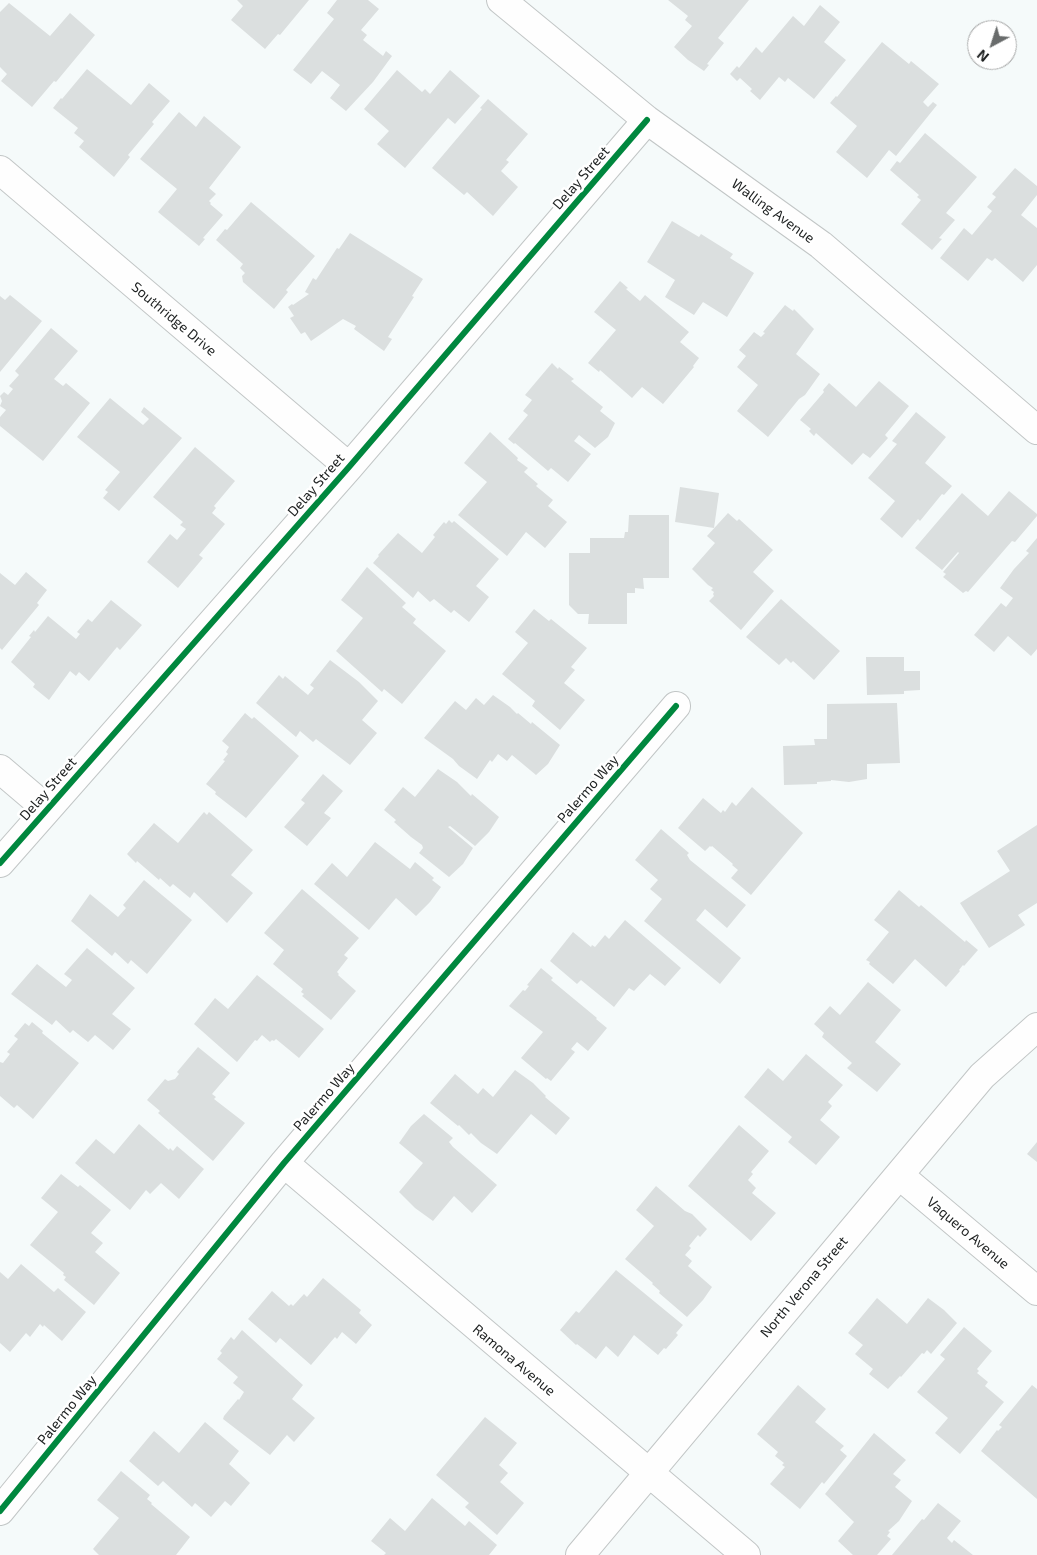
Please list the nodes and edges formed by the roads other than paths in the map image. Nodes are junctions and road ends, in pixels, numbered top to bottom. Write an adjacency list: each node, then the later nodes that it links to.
1 (501, 0): 2 (street, Walling Avenue)
2 (647, 120): 4 (street, Walling Avenue); 5 (street, Delay Street)
3 (0, 170): 5 (street, Southridge Drive)
4 (1037, 430)
5 (349, 467): 8 (street, Delay Street)
6 (676, 706): 11 (street, Palermo Way)
7 (0, 769): 8 (street)
8 (47, 809): 9 (street, Delay Street)
9 (0, 863)
10 (1037, 1027): 12 (street, North Verona Street)
11 (284, 1163): 14 (street, Ramona Avenue); 15 (street, Palermo Way)
12 (899, 1175): 13 (street, Vaquero Avenue); 14 (street, North Verona Street)
13 (1037, 1291)
14 (647, 1473): 16 (street, North Verona Street); 17 (street, Ramona Avenue)
15 (0, 1511)
16 (580, 1555)
17 (746, 1555)

